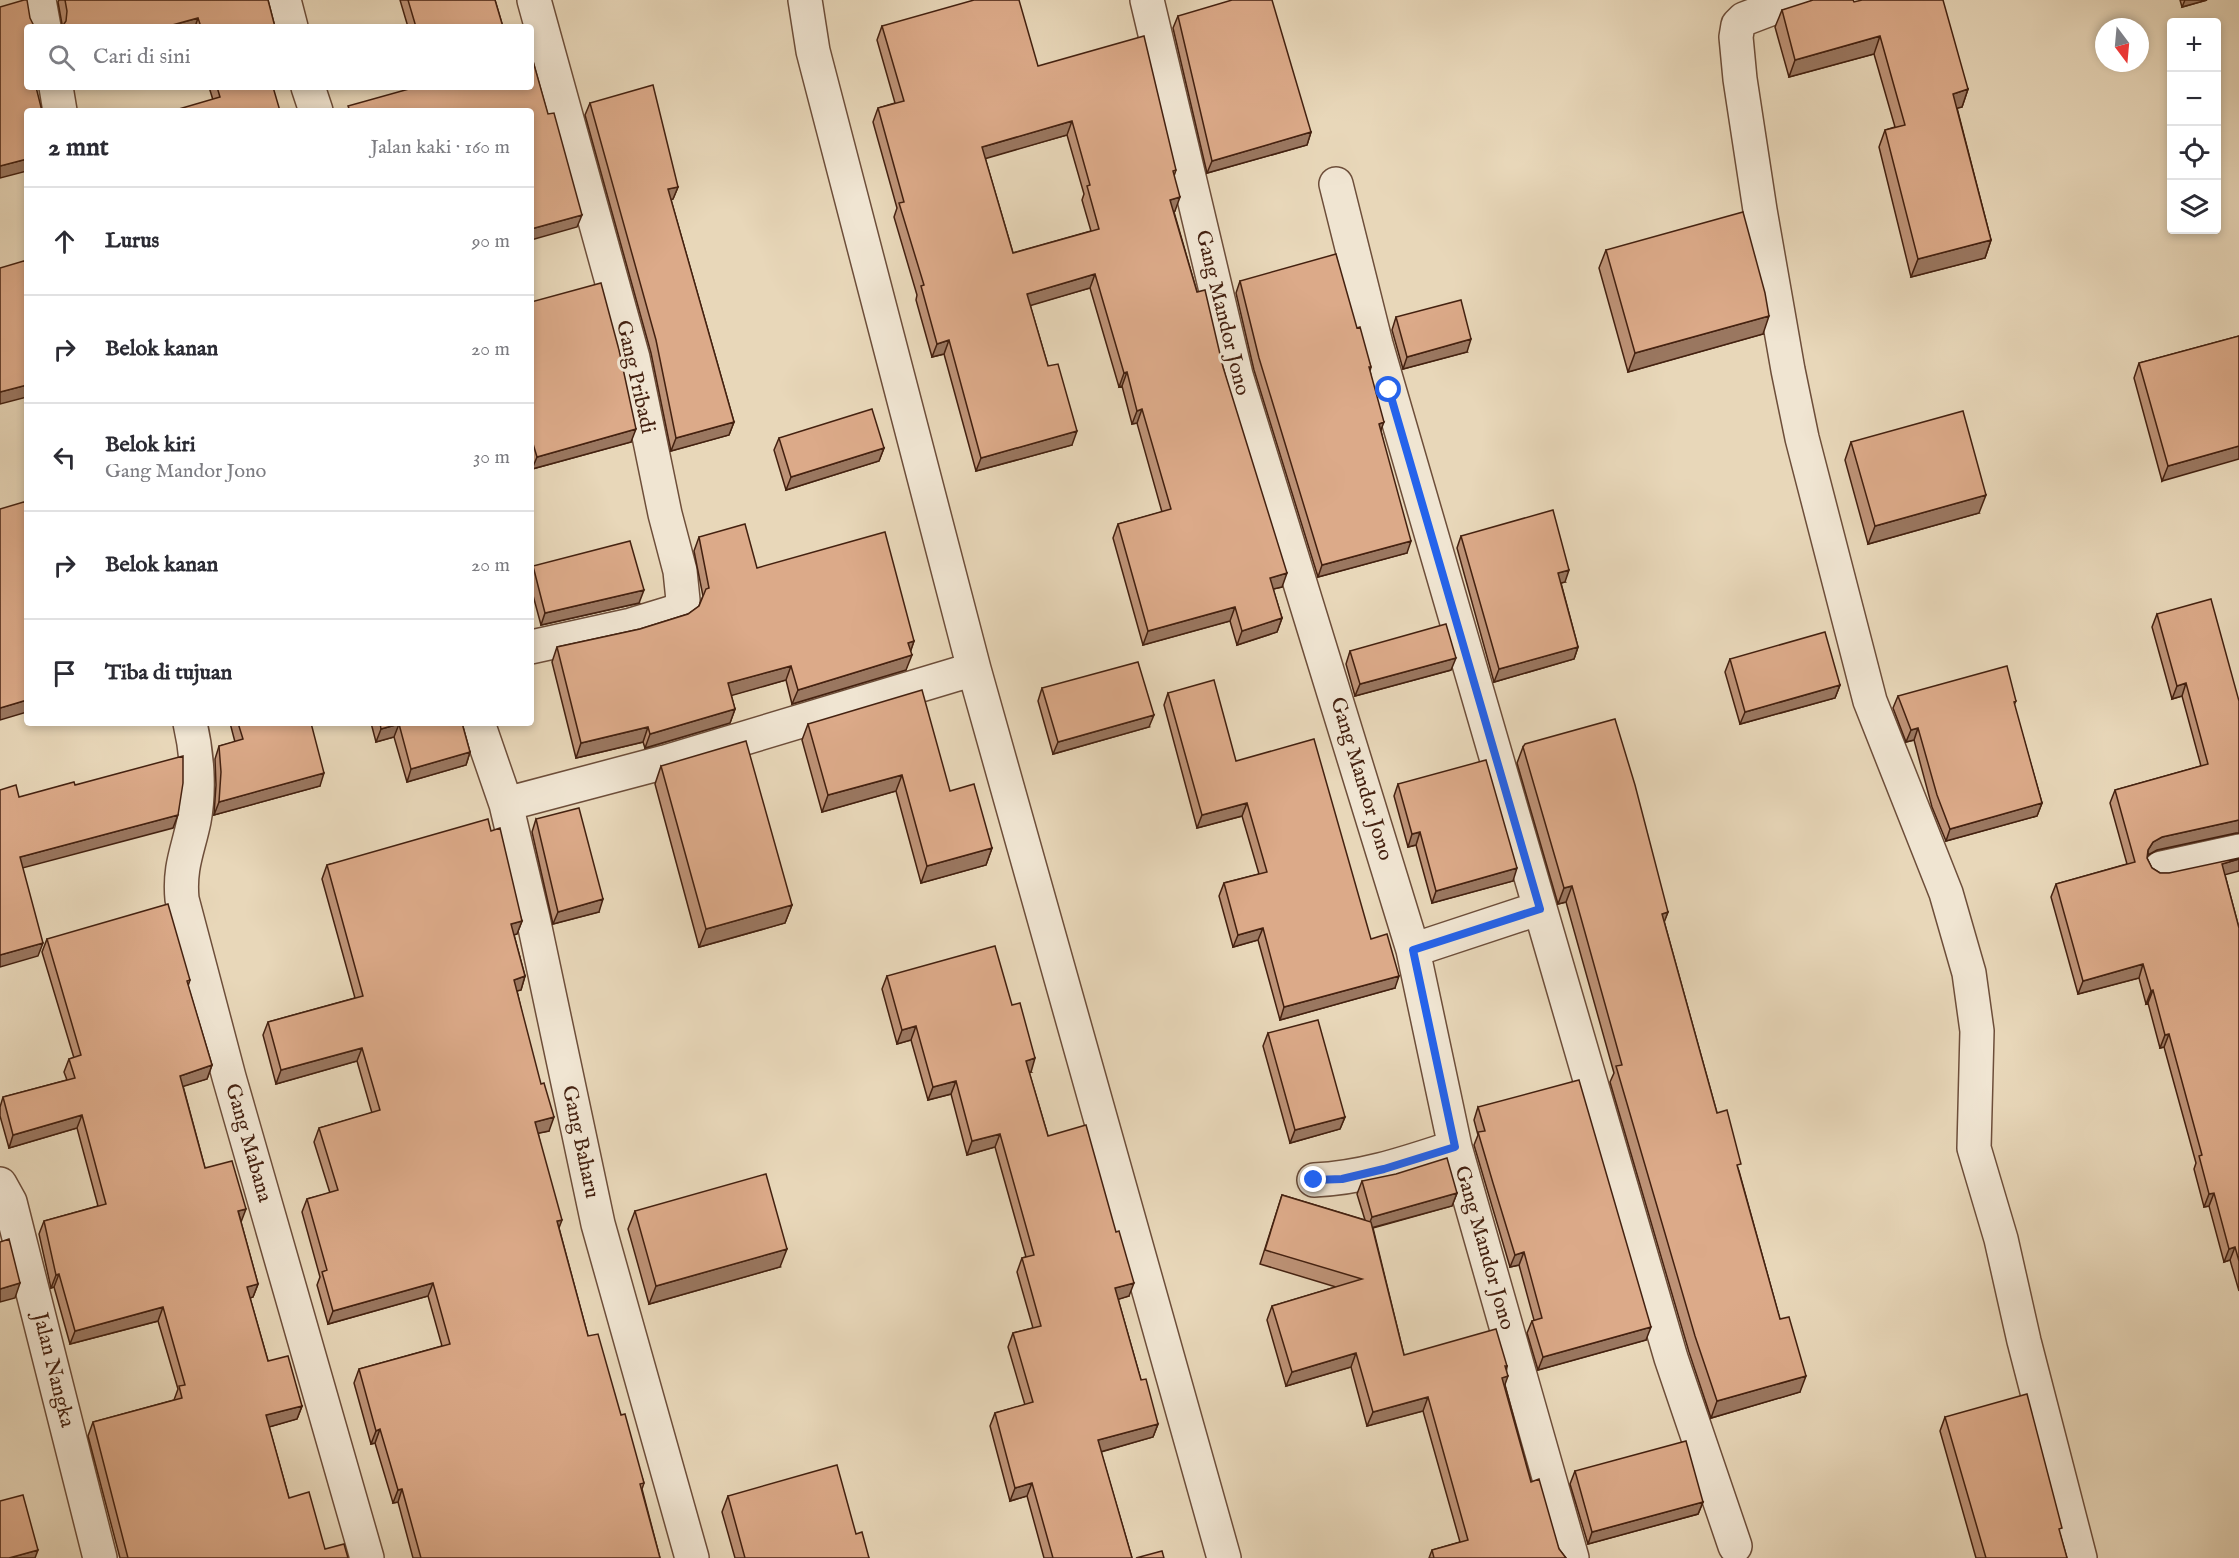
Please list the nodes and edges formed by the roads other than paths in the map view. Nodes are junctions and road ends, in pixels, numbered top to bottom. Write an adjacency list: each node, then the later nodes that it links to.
1 (39, 0): 7 (street)
2 (284, 0): 8 (street)
3 (534, 0): 14 (street, Gang Pribadi)
4 (805, 0): 15 (street)
5 (1146, 0): 22 (street, Gang Mandor Jono)
6 (1794, 0): 32 (street)
7 (43, 24)
8 (290, 24)
9 (56, 90): 11 (street)
10 (310, 90): 12 (street)
11 (60, 108)
12 (315, 108)
13 (1336, 184): 21 (street)
14 (534, 646)
15 (974, 669): 18 (street); 30 (street)
16 (191, 726): 28 (street, Gang Mabana)
17 (479, 726): 18 (street, Gang Baharu)
18 (506, 804): 29 (street, Gang Baharu)
19 (2239, 851): 20 (street)
20 (2161, 868)
21 (1540, 909): 22 (street); 26 (street)
22 (1413, 950): 23 (street, Gang Mandor Jono)
23 (1455, 1147): 24 (street); 31 (street, Gang Mandor Jono)
24 (1314, 1180)
25 (0, 1184): 27 (street, Jalan Nangka)
26 (1735, 1546)
27 (100, 1558)
28 (367, 1558)
29 (692, 1558)
30 (1224, 1558)
31 (1572, 1558)
32 (2080, 1558)

